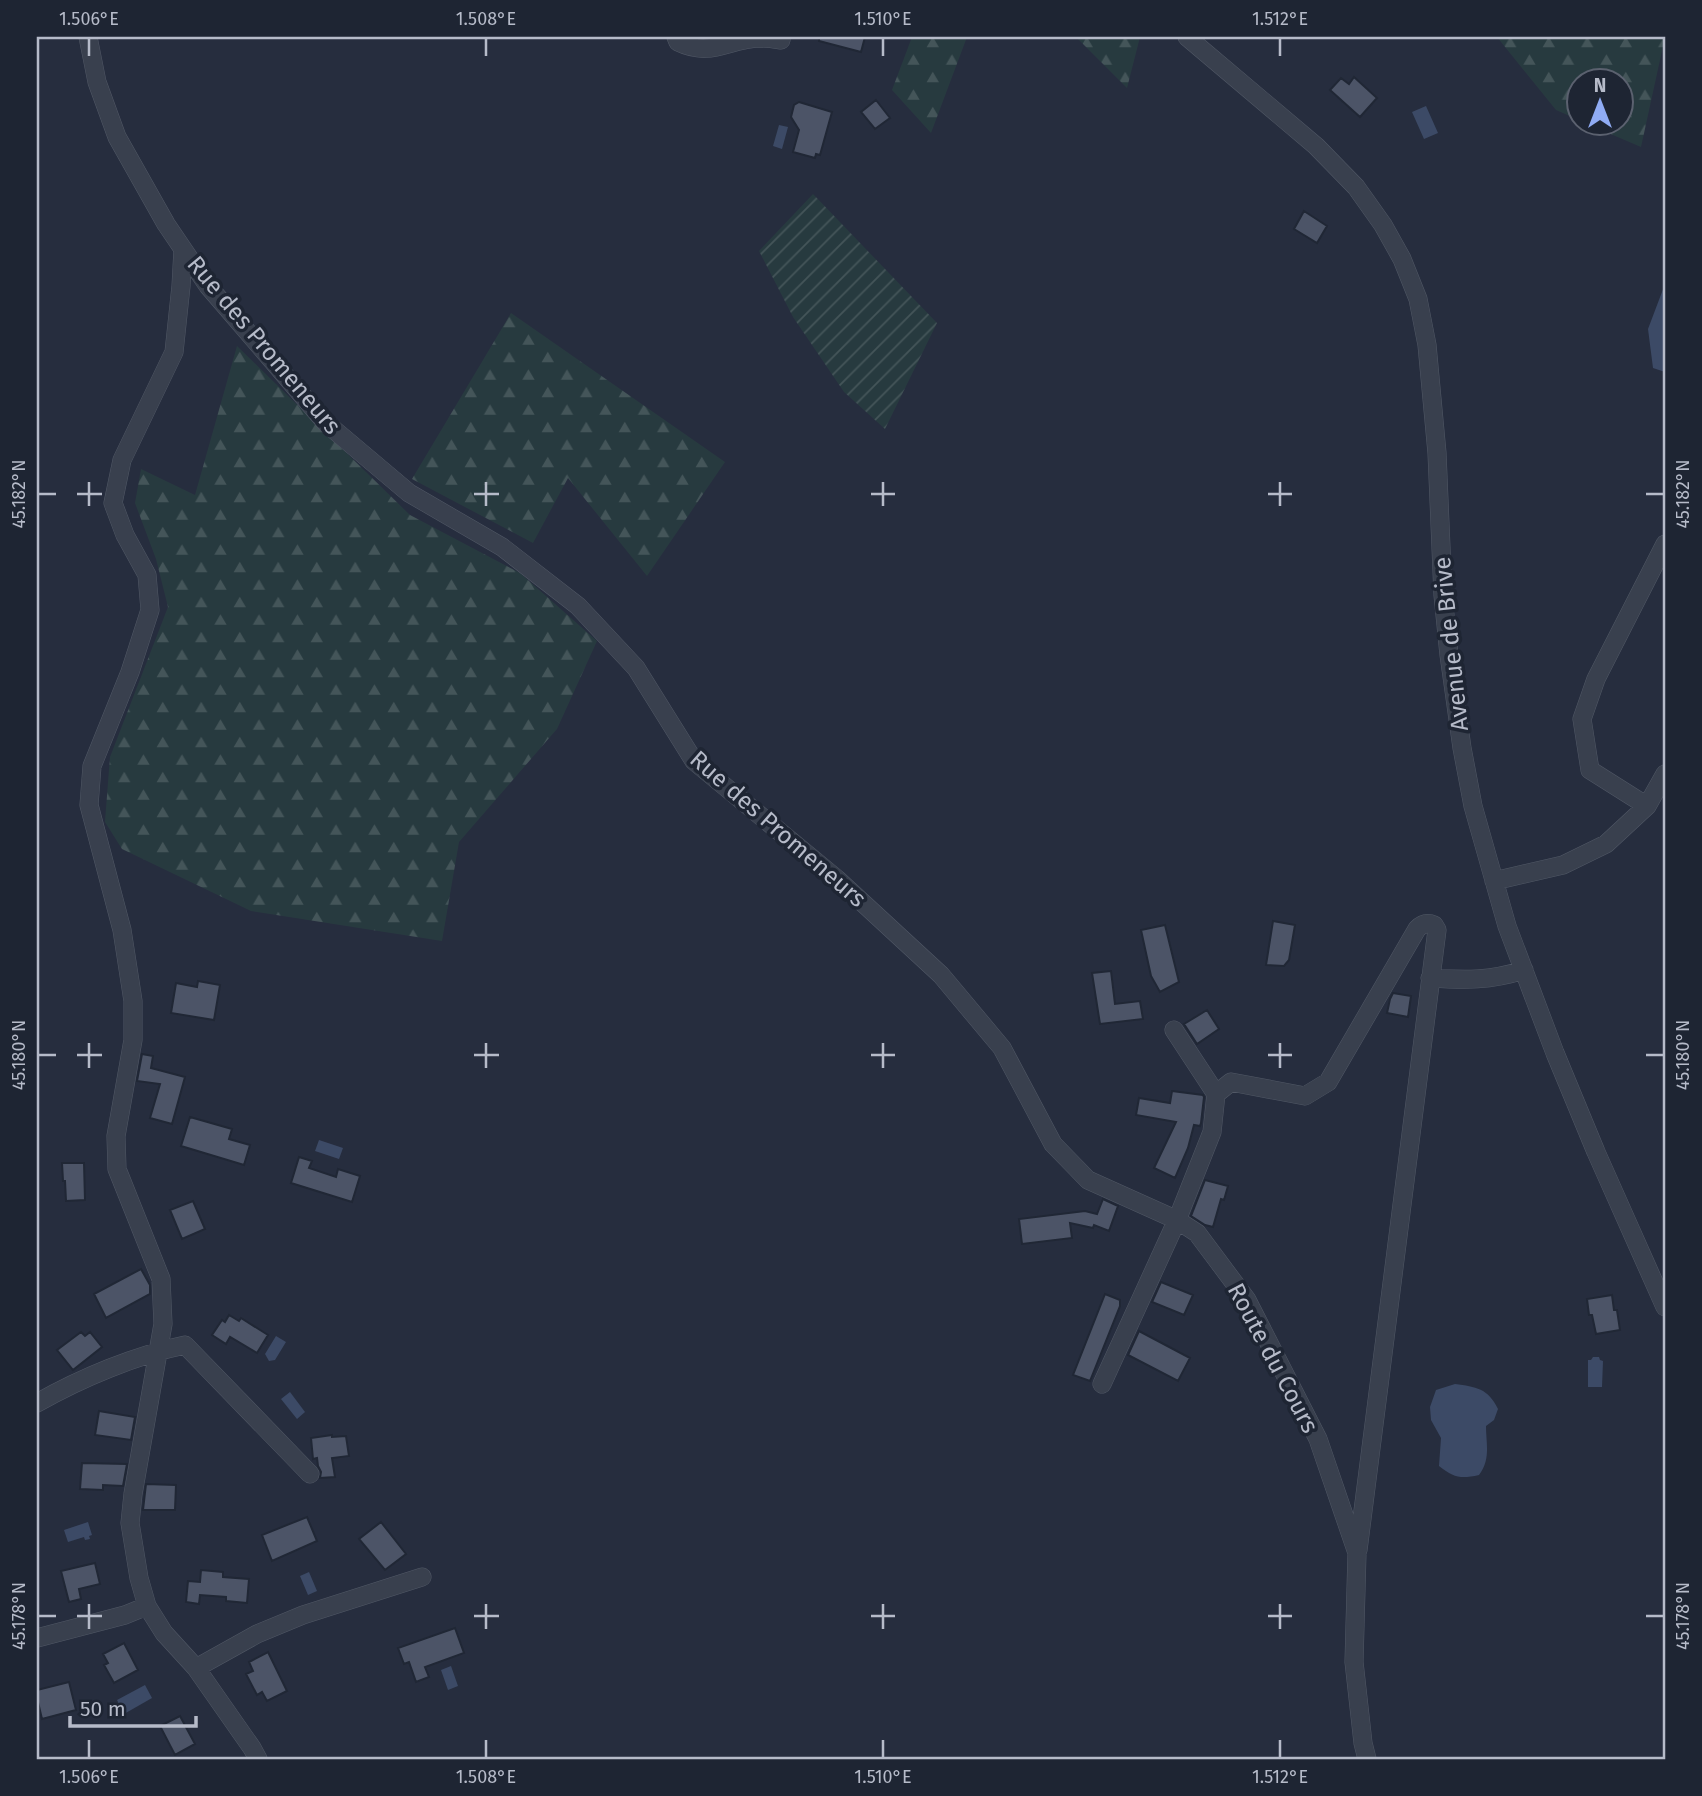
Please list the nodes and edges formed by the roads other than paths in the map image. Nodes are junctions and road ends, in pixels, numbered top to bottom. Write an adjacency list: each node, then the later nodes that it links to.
1 (88, 37): 5 (street, Rue des Promeneurs)
2 (676, 37): 4 (street)
3 (1187, 37): 9 (street, Avenue de Brive)
4 (781, 40)
5 (183, 248): 14 (street, Rue des Promeneurs); 16 (street)
6 (1665, 544): 8 (street)
7 (1665, 774): 8 (street)
8 (1647, 806): 9 (street)
9 (1494, 881): 10 (street, Avenue de Brive)
10 (1524, 970): 11 (street); 15 (street, Avenue de Brive)
11 (1430, 978): 13 (street, Route du Cours); 20 (street, Route du Cours)
12 (1174, 1030): 13 (street)
13 (1216, 1094): 14 (street)
14 (1177, 1220): 17 (street); 20 (street, Route du Cours)
15 (1665, 1307)
16 (158, 1351): 18 (street); 19 (street); 22 (street)
17 (1102, 1384)
18 (37, 1403)
19 (310, 1474)
20 (1357, 1553): 26 (street, Route du Cours)
21 (422, 1577): 24 (street)
22 (147, 1606): 23 (street); 24 (street)
23 (37, 1638)
24 (196, 1668): 25 (street)
25 (258, 1759)
26 (1367, 1759)

